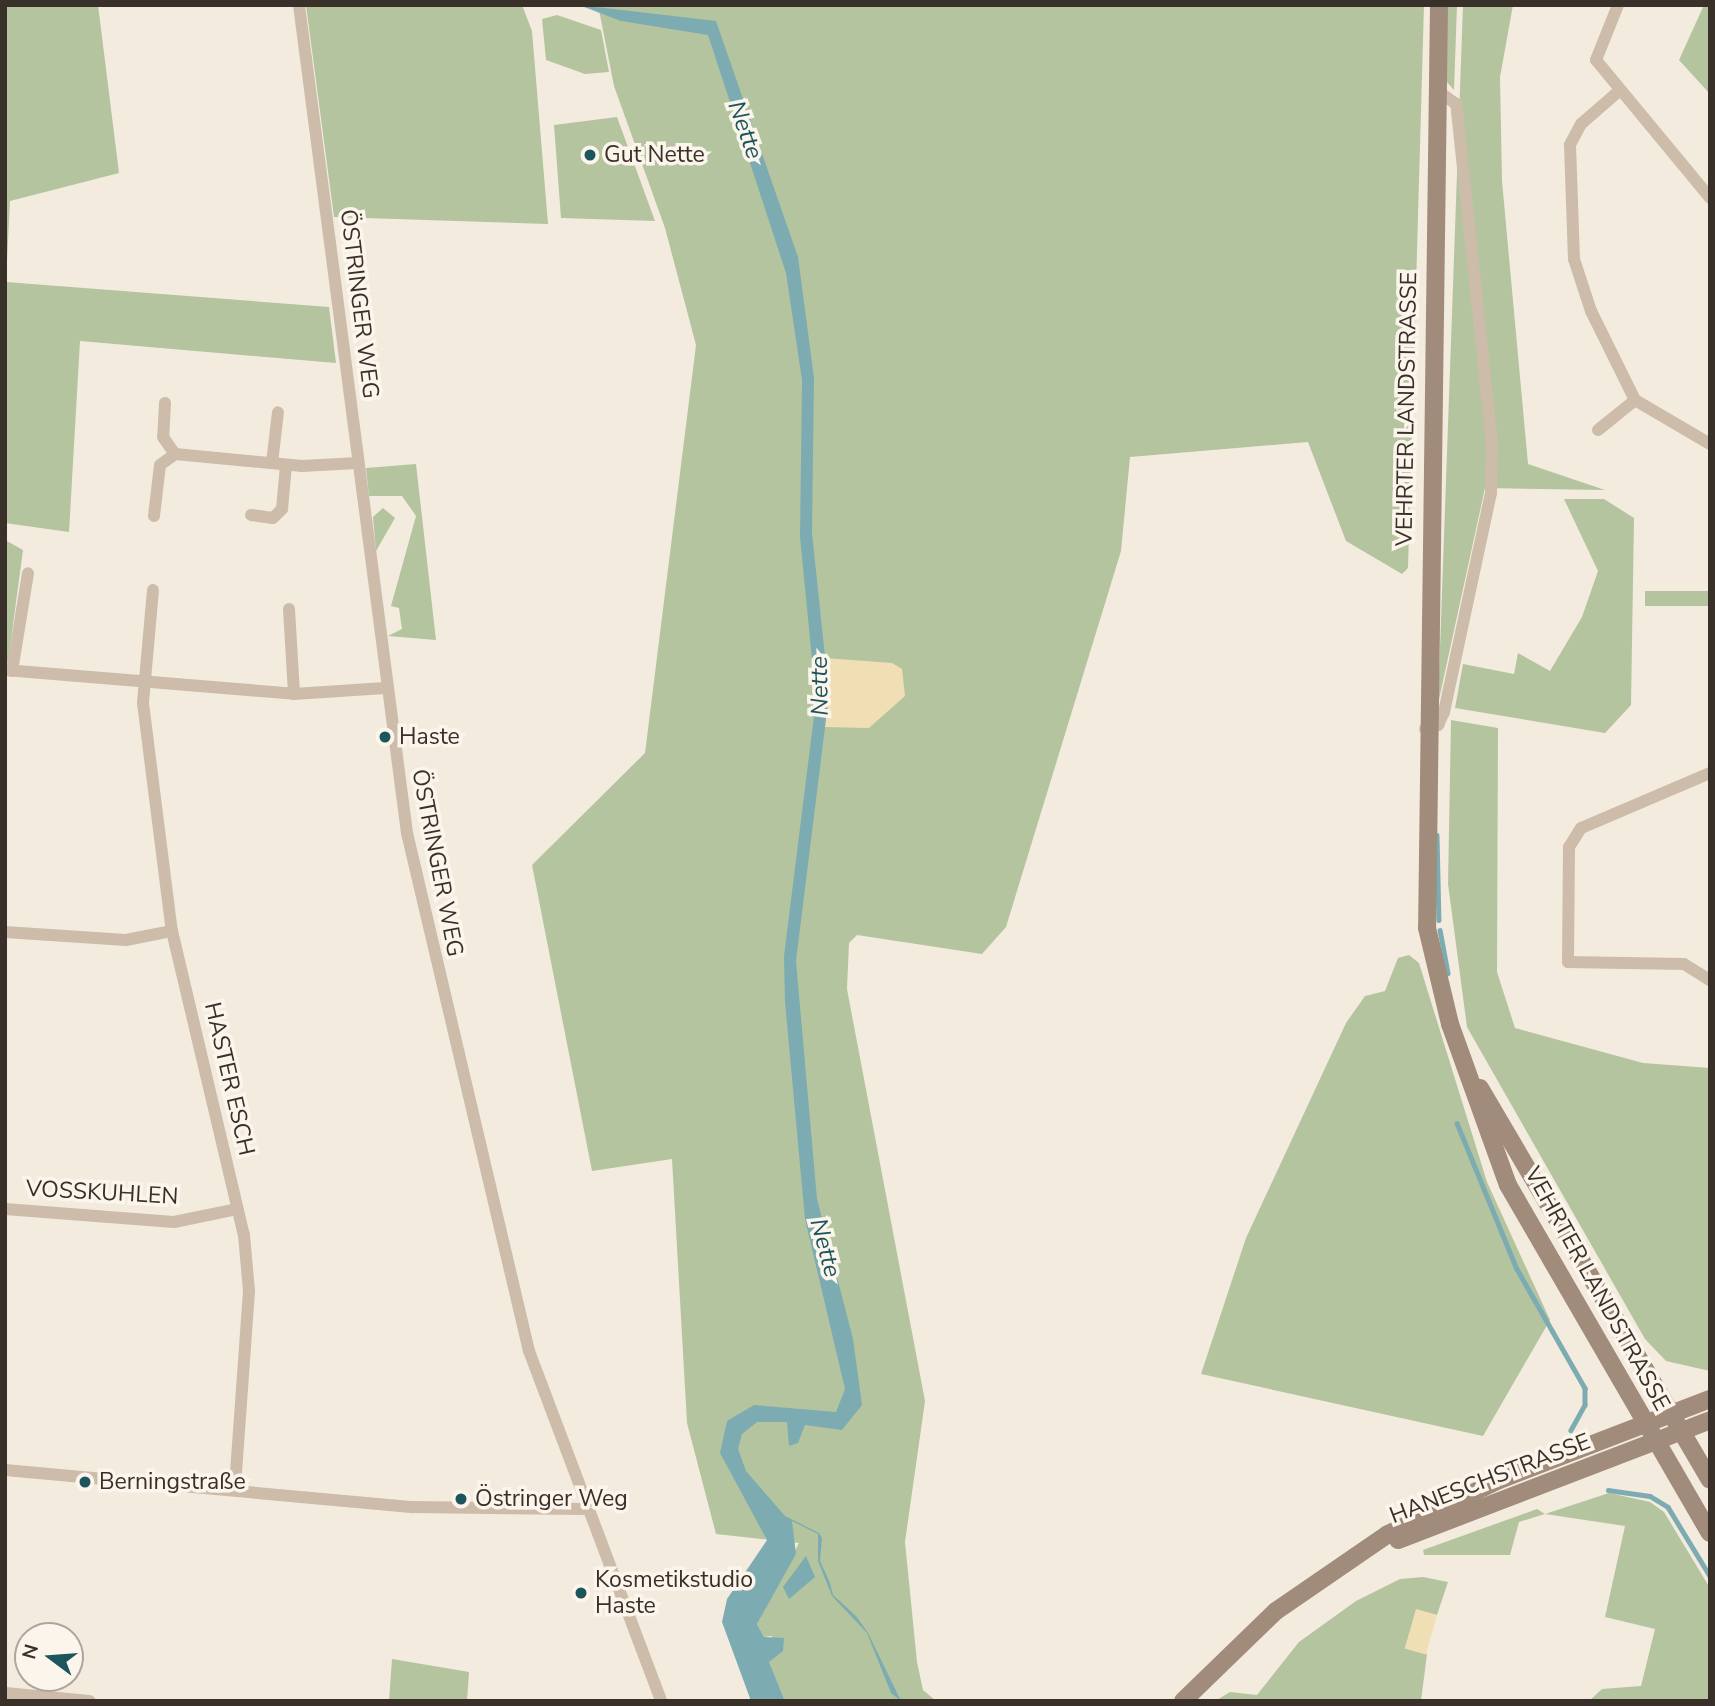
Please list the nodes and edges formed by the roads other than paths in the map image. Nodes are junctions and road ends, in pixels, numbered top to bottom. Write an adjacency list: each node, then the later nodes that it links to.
1 (299, 5): 14 (street, ÖSTRINGER WEG)
2 (1439, 5): 4 (main road, VEHRTER LANDSTRASSE)
3 (1618, 5): 5 (street)
4 (1437, 90): 25 (main road, VEHRTER LANDSTRASSE); 25 (street)
5 (1619, 91): 6 (street); 7 (street)
6 (1710, 198)
7 (1635, 400): 10 (street); 11 (street)
8 (165, 403): 12 (street)
9 (278, 412): 13 (street)
10 (1598, 430)
11 (1710, 444)
12 (175, 454): 13 (street); 17 (street)
13 (272, 463): 15 (street)
14 (357, 463): 15 (street); 23 (street, ÖSTRINGER WEG)
15 (286, 465): 16 (street)
16 (251, 515)
17 (154, 516)
18 (28, 573): 21 (street)
19 (153, 590): 22 (street, HASTER ESCH)
20 (289, 609): 24 (street)
21 (9, 671): 22 (street)
22 (143, 682): 24 (street); 27 (street, HASTER ESCH)
23 (384, 688): 24 (street); 42 (street, ÖSTRINGER WEG)
24 (294, 694)
25 (1425, 729): 30 (main road, VEHRTER LANDSTRASSE)
26 (1710, 773): 29 (street)
27 (172, 931): 28 (street); 32 (street, HASTER ESCH)
28 (5, 932)
29 (1710, 980)
30 (1462, 1058): 34 (main road, VEHRTER LANDSTRASSE); 36 (main road, VEHRTER LANDSTRASSE)
31 (5, 1209): 32 (street, VOSSKUHLEN)
32 (237, 1209): 41 (street, HASTER ESCH)
33 (1710, 1399): 34 (main road, HANESCHSTRASSE)
34 (1671, 1413): 36 (main road, HANESCHSTRASSE); 37 (main road, VEHRTER LANDSTRASSE)
35 (1710, 1420): 37 (main road, HANESCHSTRASSE)
36 (1645, 1423): 38 (main road, VEHRTER LANDSTRASSE); 44 (main road, HANESCHSTRASSE)
37 (1682, 1432): 38 (main road, HANESCHSTRASSE); 40 (main road, VEHRTER LANDSTRASSE)
38 (1656, 1442): 43 (main road, VEHRTER LANDSTRASSE); 44 (main road, HANESCHSTRASSE)
39 (5, 1470): 41 (street)
40 (1710, 1480)
41 (235, 1487): 42 (street)
42 (585, 1509): 47 (street, ÖSTRINGER WEG)
43 (1710, 1533)
44 (1343, 1563): 48 (main road, HANESCHSTRASSE)
45 (5, 1693): 46 (street)
46 (90, 1701)
47 (661, 1701)
48 (1184, 1701)

